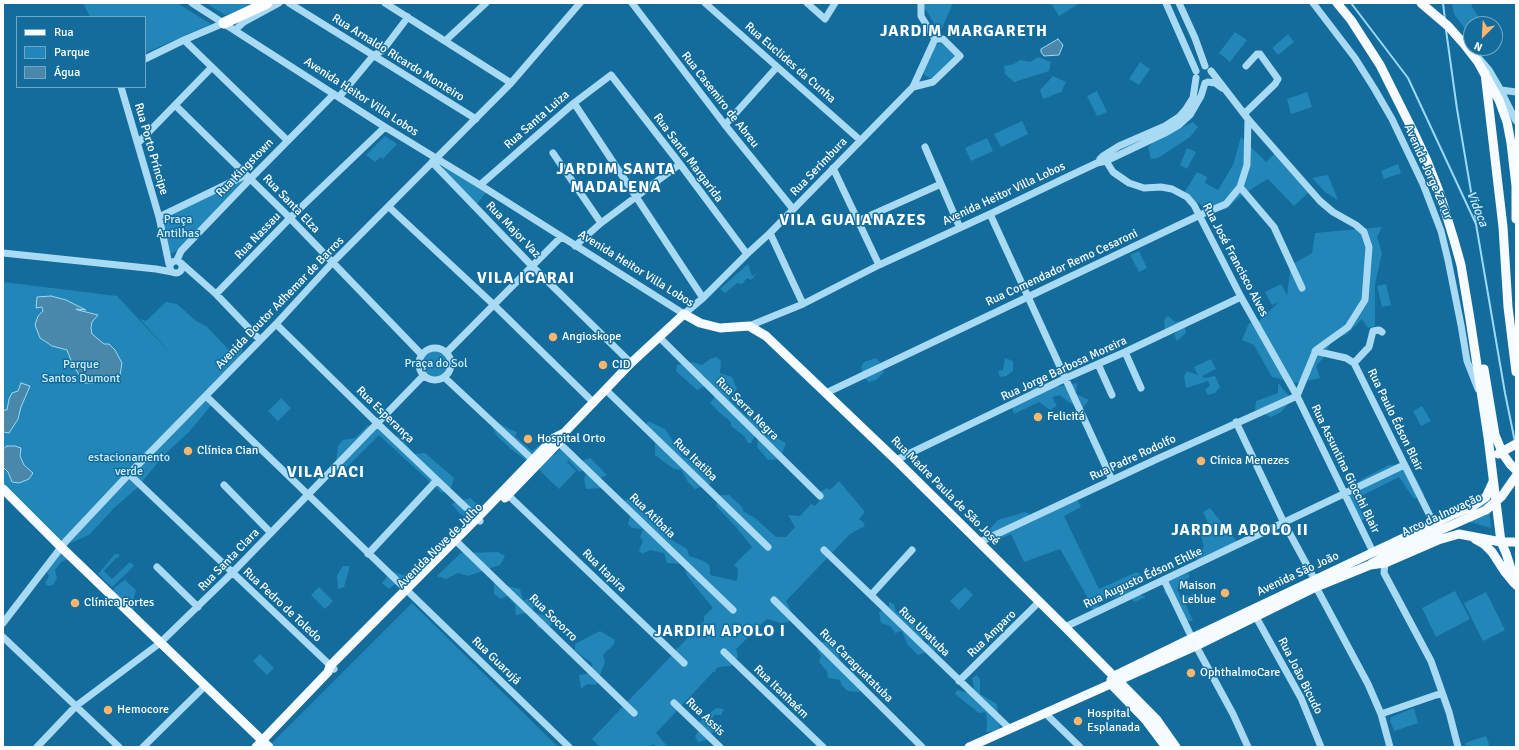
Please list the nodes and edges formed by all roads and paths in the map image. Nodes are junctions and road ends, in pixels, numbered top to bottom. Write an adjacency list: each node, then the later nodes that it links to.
1 (192, 3): 19 (street, Avenida Heitor Villa Lobos)
2 (267, 3): 19 (highway)
3 (279, 3): 20 (street)
4 (289, 3): 25 (street, Rua Arnaldo Ricardo Monteiro)
5 (385, 3): 18 (street)
6 (580, 3): 37 (street, Avenida Doutor Adhemar de Barros)
7 (632, 3): 51 (street, Rua Casemiro de Abreu)
8 (705, 3): 29 (street, Rua Euclides da Cunha)
9 (807, 3): 10 (street)
10 (835, 3)
11 (921, 3): 21 (street)
12 (1166, 3): 36 (street)
13 (1179, 3): 30 (street)
14 (1312, 3): 117 (street, Avenida Jorge Zarur)
15 (1337, 3): 85 (main road, Avenida Jorge Zarur)
16 (1420, 3): 24 (main road)
17 (481, 4): 23 (street)
18 (408, 17): 23 (street); 25 (street, Rua Kingstown)
19 (224, 23): 20 (street, Avenida Heitor Villa Lobos); 22 (street)
20 (235, 30): 43 (street, Avenida Heitor Villa Lobos)
21 (935, 39): 39 (street, Rua Serimbura); 39 (street)
22 (184, 40): 28 (street); 32 (street)
23 (445, 41): 37 (street)
24 (1463, 44)
25 (373, 56): 43 (street, Rua Kingstown); 49 (street, Rua Arnaldo Ricardo Monteiro)
26 (1472, 56): 34 (main road)
27 (1477, 56): 41 (street)
28 (146, 59)
29 (777, 66): 51 (street); 54 (street, Rua Euclides da Cunha)
30 (1205, 66): 33 (street); 36 (street)
31 (1246, 66): 48 (street)
32 (212, 67): 46 (street); 53 (street)
33 (1211, 71): 38 (street); 44 (street)
34 (1485, 73): 73 (main road); 109 (main road)
35 (611, 75): 45 (street, Rua Santa Luiza); 60 (street, Rua Santa Margarida)
36 (1196, 75): 38 (street); 58 (street, Avenida Heitor Villa Lobos)
37 (511, 82): 49 (street, Avenida Doutor Adhemar de Barros)
38 (1207, 82): 44 (street); 58 (street, Avenida Heitor Villa Lobos)
39 (913, 86): 54 (street, Rua Serimbura)
40 (121, 88): 55 (street, Rua Porto Príncipe)
41 (1501, 90): 42 (street); 47 (street)
42 (1516, 94): 47 (street)
43 (336, 96): 52 (street, Avenida Heitor Villa Lobos); 53 (street, Rua Kingstown)
44 (1230, 96): 48 (street)
45 (574, 103): 64 (street, Rua Santa Luiza); 66 (street)
46 (175, 105): 55 (street); 62 (street, Rua Santa Elza)
47 (1511, 108): 50 (street)
48 (1246, 116): 65 (street, Rua Comendador Remo Cesaroni); 102 (street)
49 (476, 119): 59 (street, Avenida Doutor Adhemar de Barros)
50 (1516, 121)
51 (725, 126): 68 (street, Rua Casemiro de Abreu)
52 (385, 128): 59 (street, Avenida Heitor Villa Lobos); 72 (street, Rua Nassau)
53 (287, 140): 62 (street, Rua Kingstown)
54 (860, 140): 61 (street, Rua Serimbura)
55 (138, 142): 71 (street, Rua Porto Príncipe)
56 (925, 147): 63 (street)
57 (553, 152): 75 (street)
58 (1104, 158): 69 (street, Avenida Heitor Villa Lobos); 70 (street, Rua José Francisco Alves)
59 (434, 160): 64 (street, Avenida Heitor Villa Lobos); 67 (street, Avenida Doutor Adhemar de Barros); 86 (street, Rua Major Vaz)
60 (680, 164): 66 (street); 81 (street, Rua Santa Margarida)
61 (834, 168): 68 (street, Rua Serimbura); 74 (street)
62 (248, 177): 71 (street); 72 (street, Rua Santa Elza); 82 (street, Rua Kingstown)
63 (941, 184): 74 (street); 76 (street)
64 (480, 185): 78 (street, Avenida Heitor Villa Lobos)
65 (1240, 187): 70 (street, Rua Comendador Remo Cesaroni); 89 (street)
66 (635, 197): 75 (street); 93 (street)
67 (390, 206): 83 (street, Avenida Doutor Adhemar de Barros); 95 (street)
68 (793, 209): 77 (street, Rua Serimbura)
69 (990, 214): 76 (street, Avenida Heitor Villa Lobos); 91 (street)
70 (1200, 215): 91 (street, Rua Comendador Remo Cesaroni); 92 (street, Rua José Francisco Alves)
71 (159, 217): 87 (street, Rua Porto Príncipe)
72 (290, 219): 83 (street, Rua Santa Elza); 90 (street, Rua Nassau)
73 (1516, 219)
74 (858, 221): 84 (street)
75 (601, 223): 79 (street)
76 (960, 228): 84 (street, Avenida Heitor Villa Lobos)
77 (770, 233): 81 (street, Rua Serimbura); 94 (street)
78 (561, 237): 79 (street, Avenida Heitor Villa Lobos); 86 (street)
79 (575, 246): 96 (street, Avenida Heitor Villa Lobos)
80 (3, 253): 87 (street)
81 (747, 254): 93 (street, Rua Serimbura)
82 (179, 262): 87 (street); 87 (street); 88 (street)
83 (332, 263): 97 (street, Avenida Doutor Adhemar de Barros); 105 (street, Rua Santa Elza)
84 (879, 265): 94 (street, Avenida Heitor Villa Lobos)
85 (1461, 265): 117 (main road, Avenida Jorge Zarur); 129 (main road)
86 (532, 266): 95 (street); 106 (street, Rua Major Vaz)
87 (172, 269): 88 (street)
88 (190, 271): 90 (street)
89 (1302, 288)
90 (216, 294): 101 (street)
91 (1028, 296): 112 (street); 115 (street, Rua Comendador Remo Cesaroni)
92 (1241, 297): 103 (street, Rua Jorge Barbosa Moreira); 119 (street, Rua José Francisco Alves)
93 (703, 298): 96 (street, Rua Serimbura)
94 (803, 304): 98 (street, Avenida Heitor Villa Lobos)
95 (494, 305): 104 (street); 120 (street)
96 (684, 314): 98 (main road, Avenida Heitor Villa Lobos); 100 (main road, Avenida Nove de Julho)
97 (276, 324): 101 (street, Avenida Doutor Adhemar de Barros); 122 (street, Rua Esperança)
98 (749, 326): 115 (main road, Rua Madre Paula de São José)
99 (1382, 332): 107 (street)
100 (659, 338): 106 (main road, Avenida Nove de Julho); 140 (street, Rua Serra Negra)
101 (260, 340): 118 (street, Avenida Doutor Adhemar de Barros)
102 (1315, 351): 107 (street, Rua Paulo Édson Blair); 119 (street)
103 (1125, 352): 108 (street, Rua Jorge Barbosa Moreira); 113 (street)
104 (446, 353): 105 (street); 111 (street)
105 (422, 355): 110 (street)
106 (631, 363): 114 (main road, Avenida Nove de Julho)
107 (1354, 363): 128 (street, Rua Paulo Édson Blair)
108 (1098, 364): 112 (street, Rua Jorge Barbosa Moreira); 116 (street)
109 (1516, 372)
110 (424, 375): 111 (street); 122 (street, Rua Santa Clara)
111 (444, 377): 126 (street)
112 (1066, 378): 127 (street, Rua Jorge Barbosa Moreira); 133 (street)
113 (1142, 388)
114 (606, 390): 120 (main road, Avenida Nove de Julho); 149 (street, Rua Itatiba)
115 (826, 393): 127 (main road, Rua Madre Paula de São José)
116 (1112, 394)
117 (1481, 394): 125 (main road, Avenida Jorge Zarur)
118 (206, 396): 130 (street, Avenida Doutor Adhemar de Barros); 138 (street, Rua Guarujá)
119 (1297, 396): 121 (street, Rua Padre Rodolfo); 137 (street, Rua Assuntina Giocchi Blair)
120 (594, 403): 123 (main road, Avenida Nove de Julho)
121 (1236, 422): 133 (street, Rua Padre Rodolfo); 142 (street)
122 (378, 424): 132 (street, Rua Esperança); 138 (street, Rua Santa Clara)
123 (557, 440): 126 (main road, Avenida Nove de Julho); 139 (main road, Avenida Nove de Julho); 167 (street, Rua Atibaia)
124 (1516, 444): 125 (main road)
125 (1494, 457): 134 (main road, Avenida Jorge Zarur)
126 (533, 460): 141 (main road, Avenida Nove de Julho)
127 (896, 460): 148 (main road, Rua Madre Paula de São José)
128 (1404, 465): 137 (street, Rua Augusto Édson Ehlke); 143 (street, Rua Paulo Édson Blair)
129 (1516, 470)
130 (129, 474): 150 (street, Avenida Doutor Adhemar de Barros); 158 (street, Rua Pedro de Toledo)
131 (1516, 476): 156 (main road, Arco da Inovação)
132 (437, 480): 141 (street, Rua Esperança); 154 (street)
133 (1112, 480): 148 (street, Rua Padre Rodolfo)
134 (1493, 482): 143 (main road, Avenida São João); 146 (main road, Avenida Jorge Zarur)
135 (224, 485): 144 (street)
136 (3, 489): 150 (main road)
137 (1345, 494): 142 (street, Rua Augusto Édson Ehlke); 153 (street, Rua Assuntina Giocchi Blair)
138 (309, 495): 144 (street, Rua Santa Clara); 154 (street, Rua Guarujá)
139 (508, 495): 141 (main road, Avenida Nove de Julho); 176 (street, Rua Itapira)
140 (820, 496)
141 (478, 520): 147 (main road, Avenida Nove de Julho)
142 (1284, 523): 159 (street, Rua Augusto Édson Ehlke); 160 (street)
143 (1434, 524): 153 (main road, Avenida São João)
144 (271, 533): 158 (street, Rua Santa Clara)
145 (1454, 535): 146 (main road, Avenida São João); 155 (main road, Avenida São João); 161 (main road)
146 (1509, 541): 161 (main road, Avenida Jorge Zarur)
147 (457, 542): 162 (main road, Avenida Nove de Julho); 186 (street, Rua Socorro)
148 (980, 542): 165 (main road, Rua Madre Paula de São José)
149 (768, 546)
150 (61, 547): 169 (street, Avenida Doutor Adhemar de Barros); 173 (main road)
151 (824, 550): 163 (street, Rua Ubatuba)
152 (912, 550): 163 (street)
153 (1373, 552): 160 (main road, Avenida São João)
154 (368, 554): 162 (street, Rua Guarujá)
155 (1385, 563): 156 (main road, Avenida São João); 183 (street)
156 (1370, 565): 160 (main road, Avenida São João)
157 (157, 567): 166 (street)
158 (232, 573): 166 (street, Rua Santa Clara); 178 (street, Rua Pedro de Toledo)
159 (1164, 580): 170 (street, Rua Augusto Édson Ehlke); 172 (street)
160 (1315, 583): 168 (main road, Avenida São João); 172 (main road, Avenida São João); 188 (street)
161 (1516, 585)
162 (408, 591): 178 (main road, Avenida Nove de Julho); 194 (street, Rua Guarujá)
163 (871, 595): 180 (street, Rua Ubatuba)
164 (774, 600): 197 (street, Rua Caraguatatuba)
165 (1039, 602): 170 (main road, Rua Madre Paula de São José); 180 (street, Rua Amparo)
166 (198, 606): 173 (street, Rua Santa Clara)
167 (733, 610)
168 (1256, 617): 172 (main road, Avenida São João); 203 (street, Rua João Bicudo)
169 (3, 623)
170 (1065, 627): 175 (main road, Rua Madre Paula de São José)
171 (3, 637): 185 (street)
172 (1194, 642): 177 (main road, Avenida São João); 179 (main road, Avenida São João); 202 (street)
173 (160, 644): 181 (main road); 185 (street, Rua Santa Clara)
174 (724, 652): 196 (street, Rua Itanhaém)
175 (1100, 662): 177 (main road); 179 (main road, Rua Madre Paula de São José); 182 (main road)
176 (684, 663)
177 (1132, 667): 179 (main road, Avenida São João)
178 (331, 669): 190 (main road, Avenida Nove de Julho)
179 (1115, 680): 182 (main road, Avenida São João); 200 (main road); 201 (main road)
180 (959, 681): 189 (street, Rua Ubatuba)
181 (205, 686): 190 (main road); 193 (street)
182 (1099, 690): 187 (main road, Avenida São João)
183 (1442, 694): 188 (street); 205 (street)
184 (674, 703): 195 (street, Rua Assis)
185 (76, 706): 191 (street, Rua Santa Clara); 192 (street)
186 (634, 713)
187 (1045, 713): 189 (main road, Avenida São João); 199 (street)
188 (1381, 714): 204 (street)
189 (1010, 729): 198 (main road, Avenida São João)
190 (263, 745)
191 (37, 747)
192 (119, 747)
193 (143, 747)
194 (569, 747)
195 (720, 747)
196 (823, 747)
197 (922, 747)
198 (969, 747)
199 (1080, 747)
200 (1166, 747)
201 (1176, 747)
202 (1248, 747)
203 (1321, 747)
204 (1390, 747)
205 (1458, 747)

